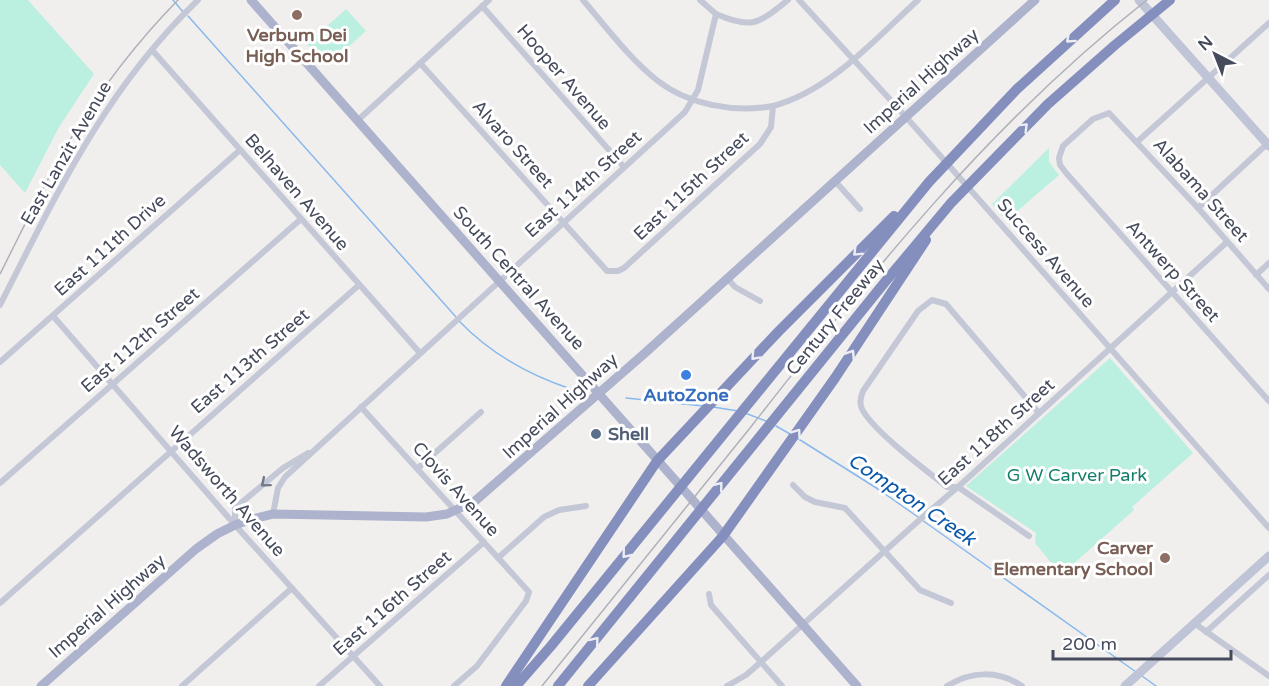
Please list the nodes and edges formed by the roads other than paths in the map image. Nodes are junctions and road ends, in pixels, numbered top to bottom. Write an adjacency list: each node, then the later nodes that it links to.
1 (198, 0): 16 (street, East Lanzit Avenue)
2 (251, 0): 23 (main road, South Central Avenue)
3 (489, 0): 13 (street)
4 (583, 0): 20 (street)
5 (700, 0): 14 (street)
6 (788, 0): 14 (street)
7 (800, 0): 17 (street, Success Avenue)
8 (918, 0): 17 (street)
9 (1035, 0): 22 (main road, Imperial Highway)
10 (1114, 0): 30 (highway, Century Freeway, one-way to 30)
11 (1139, 0): 19 (main road)
12 (1168, 2): 33 (highway, Century Freeway, one-way to 12)
13 (482, 6): 18 (street); 28 (street, Hooper Avenue)
14 (716, 14): 20 (street, East 114th Street)
15 (1269, 22): 19 (street)
16 (152, 50): 26 (street, Belhaven Avenue); 46 (street, East Lanzit Avenue)
17 (853, 58): 21 (street); 22 (street, Success Avenue)
18 (420, 63): 23 (street); 35 (street, Alvaro Street)
19 (1208, 77): 24 (street); 25 (main road)
20 (694, 99): 21 (street); 28 (street, East 114th Street)
21 (773, 106): 38 (street, East 115th Street)
22 (906, 117): 29 (main road, Imperial Highway); 48 (street, Success Avenue)
23 (357, 121): 41 (main road, South Central Avenue)
24 (1137, 142): 27 (street, Alabama Street); 31 (street, Alabama Street)
25 (1268, 144): 31 (street)
26 (240, 150): 34 (street, Belhaven Avenue); 47 (street, East 111th Drive)
27 (1059, 158): 44 (street, Antwerp Street)
28 (624, 167): 35 (street, East 114th Street)
29 (835, 181): 32 (street); 40 (main road, Imperial Highway)
30 (929, 182): 59 (highway, one-way to 59); 93 (highway, Century Freeway, one-way to 93)
31 (1198, 208): 36 (street, Alabama Street)
32 (860, 210)
33 (939, 217): 69 (highway, one-way to 33); 94 (highway, Century Freeway, one-way to 33)
34 (301, 219): 42 (street, Belhaven Avenue); 51 (street, East 112th Street)
35 (563, 222): 38 (street, Alvaro Street); 41 (street, East 114th Street)
36 (1227, 242): 39 (street, Alabama Street); 44 (street, East 118th Street)
37 (1269, 263): 39 (street)
38 (607, 271)
39 (1256, 274): 43 (street, Alabama Street)
40 (727, 278): 45 (street); 52 (main road, Imperial Highway)
41 (499, 281): 49 (street, East 114th Street); 52 (main road, South Central Avenue)
42 (359, 285): 49 (street, Belhaven Avenue); 57 (street, East 113th Street)
43 (1269, 289)
44 (1172, 293): 48 (street, East 118th Street); 53 (street, Antwerp Street)
45 (760, 301)
46 (0, 305)
47 (52, 316): 50 (street, East 111th Drive); 51 (street, Wadsworth Avenue)
48 (1110, 348): 56 (street, East 118th Street); 68 (street, Success Avenue)
49 (420, 353): 54 (street, East 114th Street)
50 (0, 362)
51 (113, 384): 57 (street, Wadsworth Avenue); 61 (street, East 112th Street)
52 (599, 393): 59 (main road, South Central Avenue); 65 (main road, Imperial Highway)
53 (1269, 401)
54 (361, 406): 58 (street, East 114th Street); 60 (street, Clovis Avenue)
55 (481, 412): 60 (street)
56 (1039, 414): 63 (street, East 118th Street); 63 (street)
57 (172, 450): 67 (street, Wadsworth Avenue); 78 (street, East 113th Street)
58 (311, 452): 66 (street, East 114th Street); 67 (street, East 114th Street, one-way to 67)
59 (657, 461): 69 (main road, South Central Avenue); 92 (highway)
60 (418, 468): 65 (street, Clovis Avenue)
61 (0, 483)
62 (793, 485): 72 (street)
63 (958, 487): 70 (street); 72 (street, East 118th Street)
64 (586, 506): 74 (street)
65 (457, 511): 66 (main road, Imperial Highway); 71 (street, Clovis Avenue)
66 (273, 514): 67 (main road, Imperial Highway)
67 (235, 525): 76 (street, Wadsworth Avenue); 87 (main road, Imperial Highway)
68 (1269, 528)
69 (723, 536): 81 (main road, South Central Avenue); 95 (highway)
70 (1029, 536)
71 (484, 542): 74 (street, Clovis Avenue); 83 (street, East 116th Street)
72 (885, 551): 79 (street); 81 (street, East 118th Street)
73 (1269, 556): 80 (main road)
74 (498, 558): 91 (street, Clovis Avenue)
75 (1269, 575): 82 (street)
76 (292, 588): 83 (street, Wadsworth Avenue); 88 (street)
77 (709, 594): 84 (street)
78 (0, 603)
79 (951, 603)
80 (1194, 623): 82 (street); 86 (main road)
81 (803, 625): 84 (street, East 118th Street); 98 (main road, South Central Avenue)
82 (1206, 632): 85 (street)
83 (353, 656): 89 (street, East 116th Street); 90 (street, Wadsworth Avenue)
84 (761, 662): 96 (street, East 118th Street); 97 (street)
85 (1269, 676)
86 (1129, 683)
87 (41, 686)
88 (182, 686)
89 (319, 686)
90 (380, 686)
91 (454, 686)
92 (506, 686)
93 (516, 686)
94 (558, 686)
95 (588, 686)
96 (727, 686)
97 (782, 686)
98 (857, 686)
99 (947, 686): 100 (street)
100 (1022, 686)

